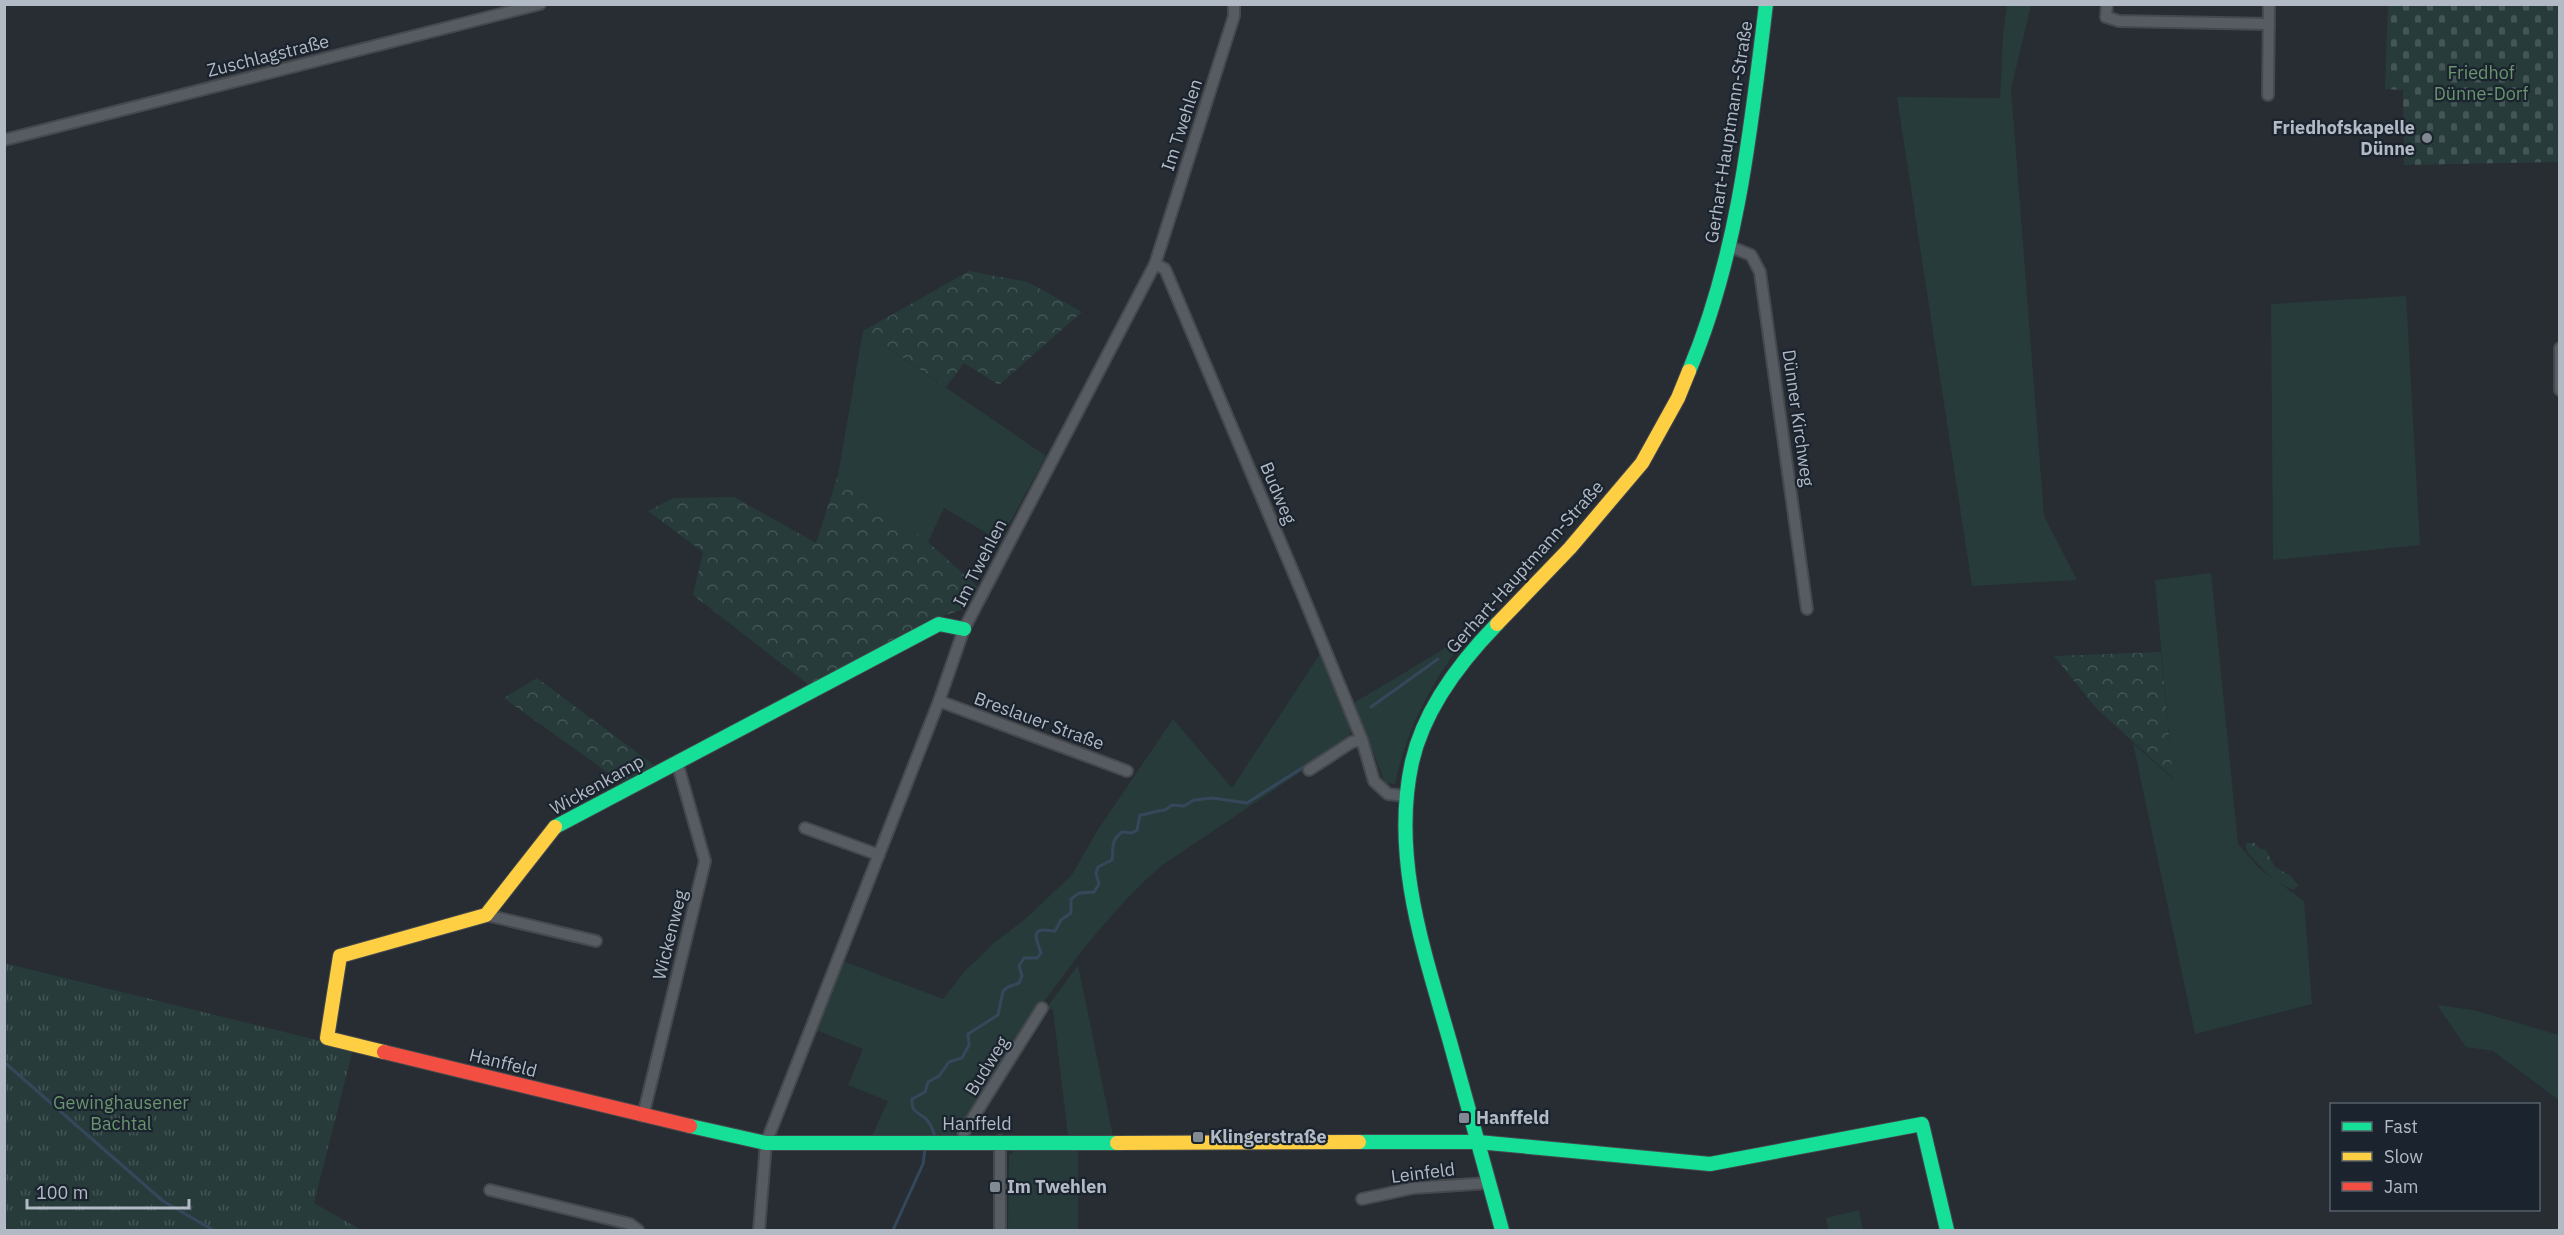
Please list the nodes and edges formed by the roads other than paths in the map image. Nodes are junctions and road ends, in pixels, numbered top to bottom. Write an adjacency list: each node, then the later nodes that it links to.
1 (540, 4): 8 (street, Zuschlagstraße)
2 (1234, 4): 10 (street, Im Twehlen)
3 (1766, 4): 9 (street, Gerhart-Hauptmann-Straße)
4 (2107, 4): 6 (street)
5 (2270, 4): 6 (street)
6 (2269, 24): 7 (street)
7 (2268, 95)
8 (4, 140)
9 (1731, 247): 13 (street, Dünner Kirchweg); 20 (street, Gerhart-Hauptmann-Straße)
10 (1155, 264): 14 (street, Im Twehlen); 16 (street, Budweg)
11 (2559, 348): 12 (street)
12 (2559, 390)
13 (1807, 609)
14 (964, 629): 15 (street, Im Twehlen); 17 (street, Wickenkamp)
15 (939, 701): 19 (street, Breslauer Straße); 22 (street, Im Twehlen)
16 (1362, 740): 18 (street); 20 (street, Budweg)
17 (677, 762): 23 (street, Wickenkamp); 26 (street, Wickenweg)
18 (1309, 770)
19 (1127, 771)
20 (1406, 796): 29 (street, Gerhart-Hauptmann-Straße)
21 (806, 828): 22 (street)
22 (879, 855): 30 (street, Im Twehlen)
23 (486, 915): 24 (street); 26 (street, Hanffeld)
24 (596, 941)
25 (1042, 1008): 28 (street, Budweg)
26 (643, 1116): 30 (street, Hanffeld)
27 (1000, 1141): 28 (street, Hanffeld); 29 (street, Hanffeld); 36 (street)
28 (962, 1142): 30 (street, Hanffeld)
29 (1478, 1142): 31 (street, Gerhart-Hauptmann-Straße); 38 (street, Hanffeld)
30 (766, 1143): 35 (street, Im Twehlen)
31 (1489, 1184): 33 (street, Leinfeld); 37 (street, Gerhart-Hauptmann-Straße)
32 (490, 1190): 34 (street)
33 (1362, 1199)
34 (638, 1230)
35 (759, 1230)
36 (1000, 1230)
37 (1502, 1230)
38 (1947, 1230)

